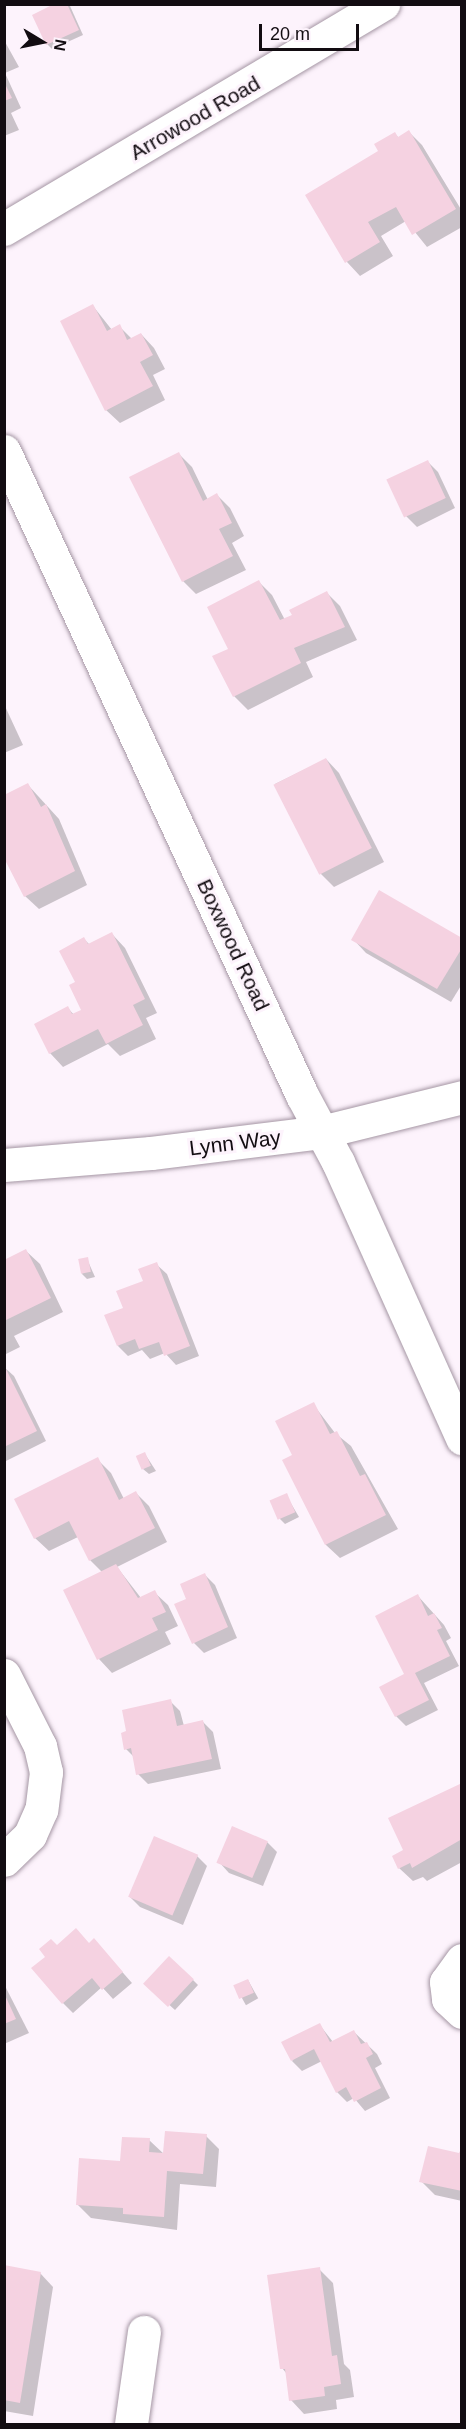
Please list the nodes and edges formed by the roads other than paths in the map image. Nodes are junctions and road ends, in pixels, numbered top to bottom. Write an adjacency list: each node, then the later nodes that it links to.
1 (383, 4): 2 (street, Arrowood Road)
2 (4, 229)
3 (4, 451): 5 (street, Boxwood Road)
4 (462, 1097): 5 (street, Lynn Way)
5 (321, 1132): 6 (street, Lynn Way); 7 (street, Boxwood Road)
6 (4, 1165)
7 (462, 1438)
8 (4, 1675): 9 (street)
9 (4, 1860)
10 (462, 1960): 11 (street)
11 (462, 2012)
12 (144, 2332): 13 (street)
13 (131, 2424)

